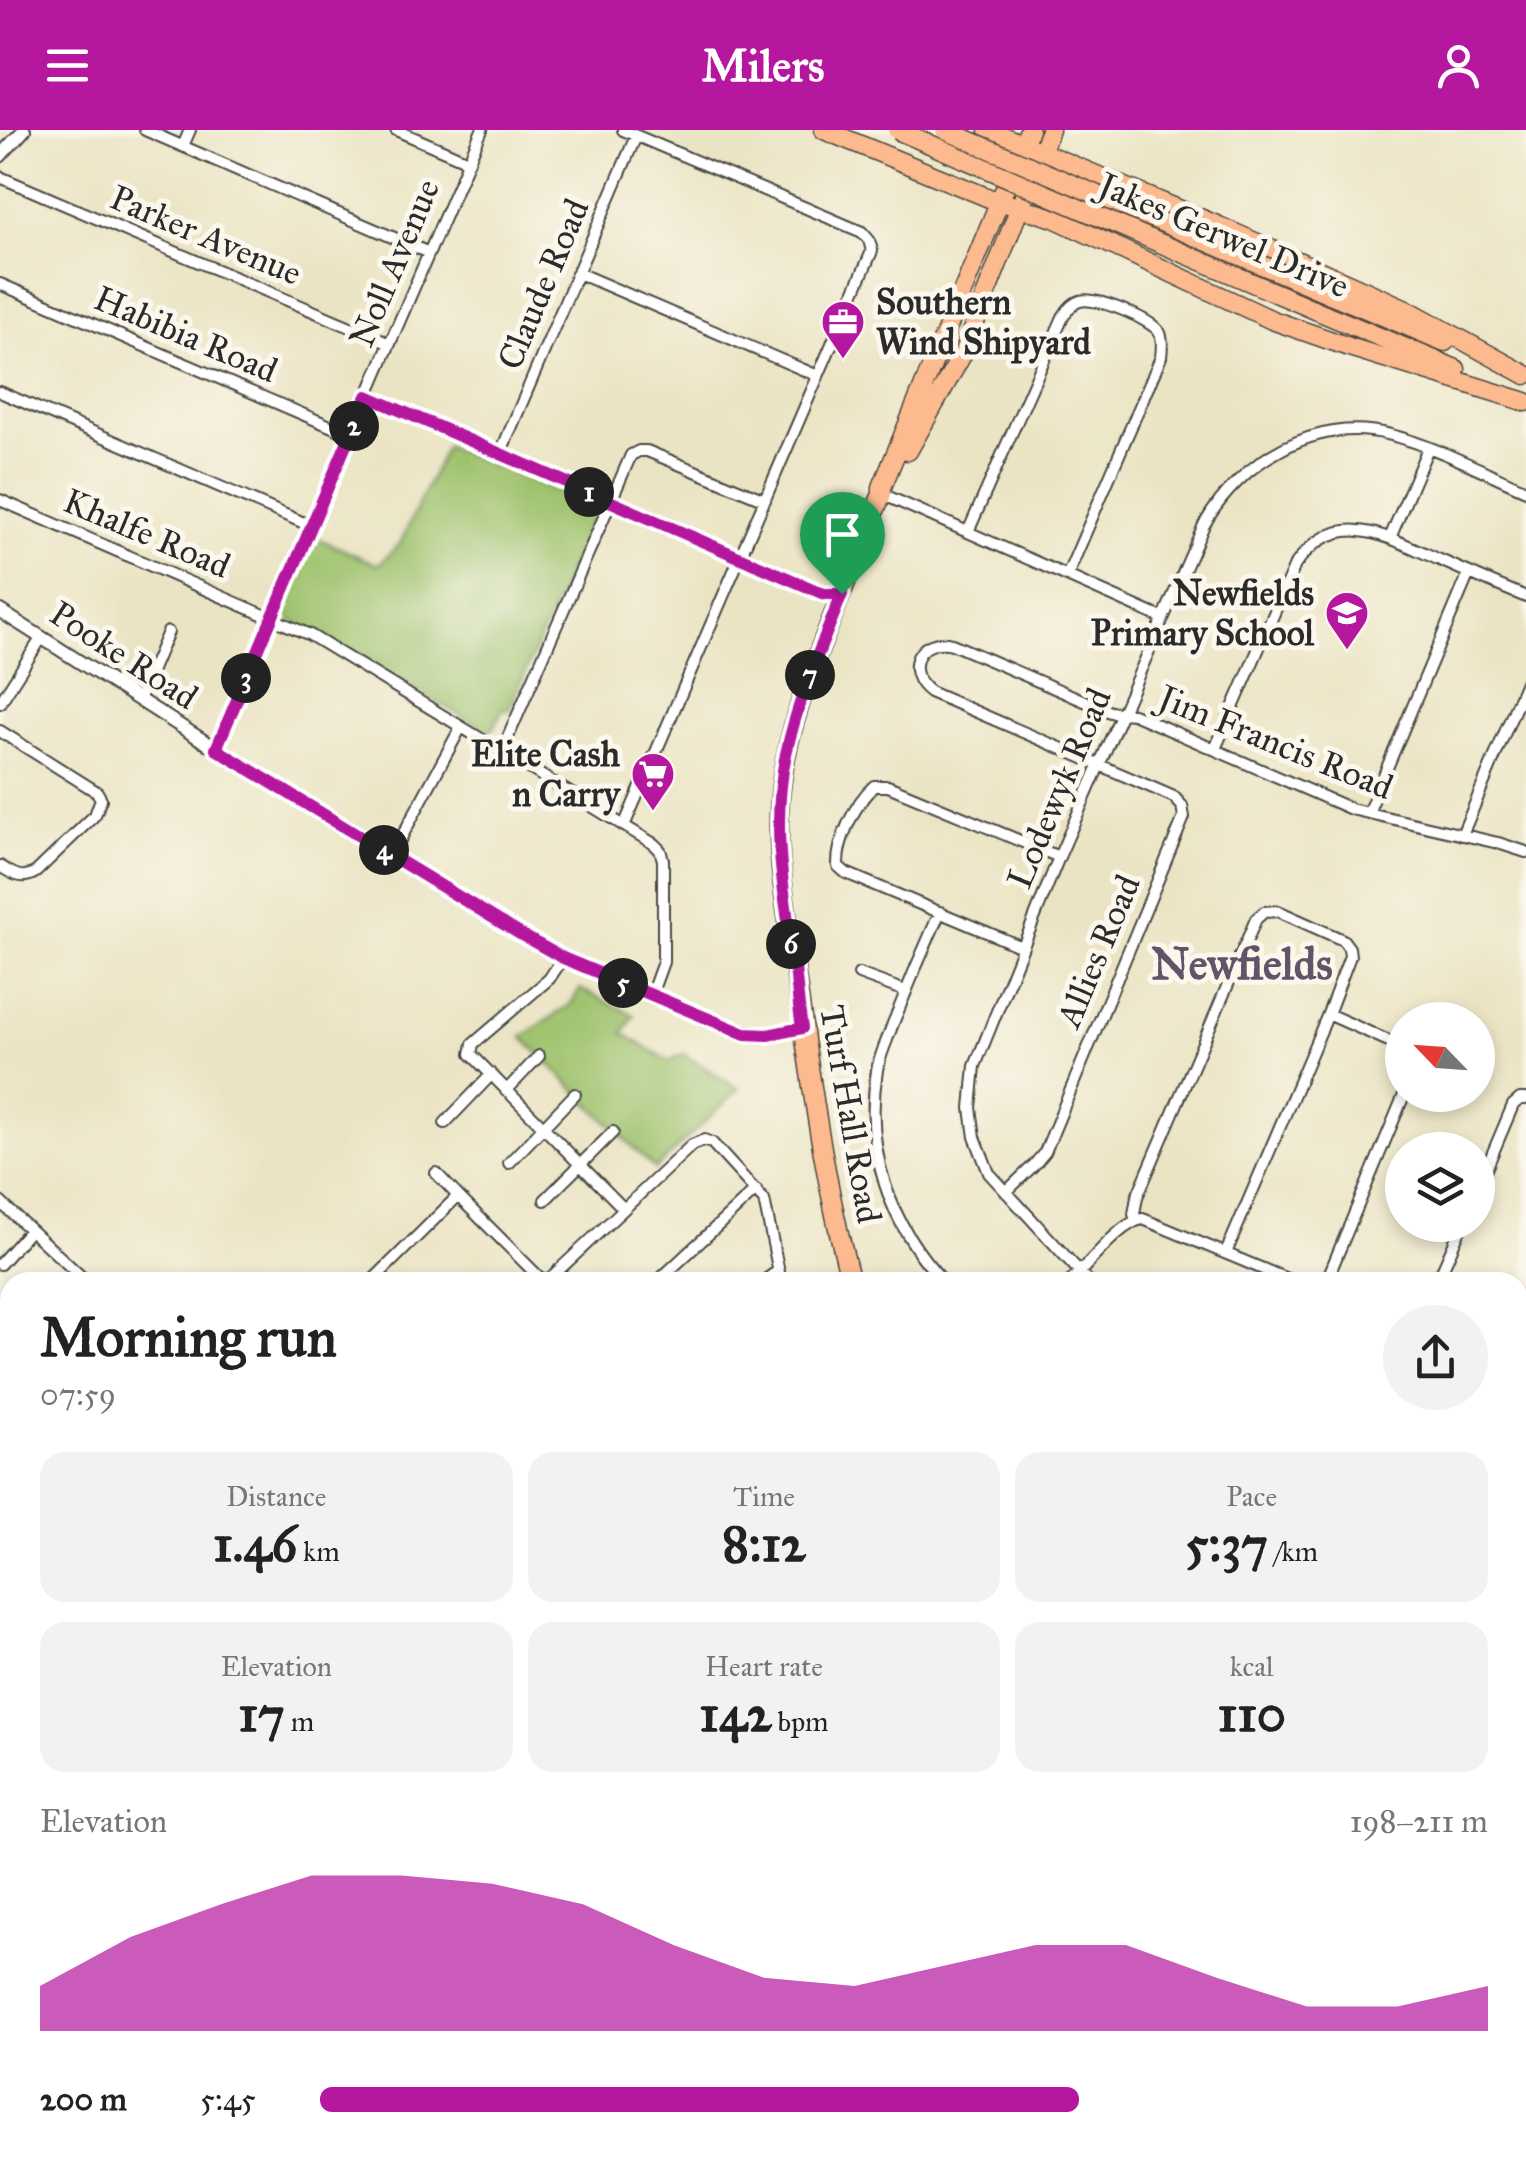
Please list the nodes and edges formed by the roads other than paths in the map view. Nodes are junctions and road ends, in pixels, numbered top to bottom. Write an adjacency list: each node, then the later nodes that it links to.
1 (24, 130): 15 (street)
2 (145, 130): 14 (street)
3 (190, 130): 14 (street)
4 (396, 130): 16 (street)
5 (482, 130): 16 (street, Noll Avenue)
6 (622, 130): 12 (street)
7 (824, 130): 18 (main road)
8 (897, 130): 28 (main road, Jakes Gerwel Drive, bridge)
9 (945, 130): 24 (main road, Jakes Gerwel Drive, bridge)
10 (988, 130): 13 (main road)
11 (1050, 130): 13 (main road, Turf Hall Road)
12 (636, 136): 21 (street, Claude Road); 25 (street)
13 (1031, 143): 18 (main road, Turf Hall Road); 19 (main road, Turf Hall Road); 24 (main road)
14 (182, 146): 20 (street)
15 (0, 156)
16 (468, 161): 20 (street, Noll Avenue)
17 (0, 177): 23 (street, Parker Avenue)
18 (1000, 202): 19 (main road); 33 (main road, Turf Hall Road)
19 (1019, 208): 28 (main road); 33 (main road, Turf Hall Road)
20 (429, 253): 23 (street, Noll Avenue)
21 (578, 272): 25 (street); 31 (street, Claude Road)
22 (0, 284): 29 (street, Habibia Road)
23 (390, 344): 27 (street, Noll Avenue)
24 (1526, 375)
25 (818, 376): 35 (street)
26 (0, 392): 37 (street)
27 (367, 396): 29 (street, Noll Avenue); 31 (street)
28 (1526, 400)
29 (350, 435): 37 (street, Noll Avenue)
30 (1428, 448): 32 (street, Lodewyk Road); 39 (street); 47 (street, Lodewyk Road)
31 (500, 454): 36 (street)
32 (1526, 490)
33 (882, 494): 38 (street); 43 (main road, Turf Hall Road)
34 (0, 500): 46 (street, Khalfe Road)
35 (765, 500): 36 (street); 40 (street)
36 (610, 501): 40 (street); 58 (street)
37 (311, 526): 46 (street, Noll Avenue)
38 (968, 532): 42 (street); 42 (street)
39 (1390, 538): 41 (street); 57 (street)
40 (740, 558): 43 (street); 61 (street)
41 (1469, 573): 44 (street); 60 (street)
42 (1067, 576): 47 (street)
43 (842, 594): 74 (main road, Turf Hall Road)
44 (1526, 597)
45 (0, 610): 49 (street, Pooke Road)
46 (272, 617): 54 (street, Khalfe Road); 56 (street, Noll Avenue)
47 (1162, 618): 53 (street, Lodewyk Road)
48 (168, 632): 51 (street)
49 (42, 637): 51 (street, Pooke Road); 52 (street)
50 (1526, 682): 62 (street)
51 (139, 700): 56 (street, Pooke Road)
52 (0, 703)
53 (1121, 712): 57 (street, Jim Francis Road); 59 (street, Lodewyk Road); 59 (street, Jim Francis Road)
54 (461, 726): 58 (street, Khalfe Road); 64 (street)
55 (0, 731): 66 (street)
56 (216, 749): 64 (street, Pooke Road)
57 (1214, 750): 60 (street, Jim Francis Road)
58 (502, 751): 61 (street, Khalfe Road)
59 (1099, 764): 65 (street, Lodewyk Road); 90 (street, Allies Road)
60 (1368, 813): 62 (street, Jim Francis Road)
61 (624, 826): 72 (street, Khalfe Road)
62 (1462, 834): 63 (street, Jim Francis Road)
63 (1526, 852)
64 (392, 855): 69 (street, Pooke Road)
65 (1060, 858): 67 (street); 68 (street, Lodewyk Road)
66 (0, 866)
67 (940, 912): 68 (street); 71 (street)
68 (1022, 946): 90 (street, Lodewyk Road)
69 (563, 958): 72 (street, Pooke Road); 77 (street)
70 (858, 974): 71 (street)
71 (905, 991): 107 (street)
72 (652, 995): 74 (street, Pooke Road)
73 (1328, 1014): 75 (street); 95 (street); 98 (street)
74 (802, 1028): 106 (main road, Turf Hall Road)
75 (1385, 1040)
76 (539, 1056): 78 (street)
77 (491, 1076): 78 (street); 82 (street)
78 (506, 1090): 83 (street)
79 (575, 1094): 83 (street)
80 (1526, 1099): 85 (street)
81 (1397, 1112): 111 (street)
82 (445, 1122)
83 (542, 1127): 86 (street); 87 (street)
84 (612, 1132): 87 (street)
85 (1495, 1148)
86 (509, 1164)
87 (580, 1165): 92 (street); 94 (street)
88 (436, 1174): 91 (street)
89 (756, 1190): 94 (street); 104 (street); 105 (street)
90 (1006, 1192): 108 (street, Lodewyk Road)
91 (458, 1196): 101 (street); 102 (street)
92 (545, 1200)
93 (0, 1202): 96 (street)
94 (624, 1209): 103 (street)
95 (1136, 1220): 98 (street); 109 (street)
96 (30, 1230): 99 (street); 100 (street)
97 (1455, 1242): 112 (street)
98 (1226, 1254): 110 (street)
99 (0, 1264)
100 (76, 1272)
101 (381, 1272)
102 (535, 1272)
103 (556, 1272)
104 (667, 1272)
105 (779, 1272)
106 (848, 1272)
107 (934, 1272)
108 (1079, 1272)
109 (1081, 1272)
110 (1270, 1272)
111 (1330, 1272)
112 (1441, 1272)

